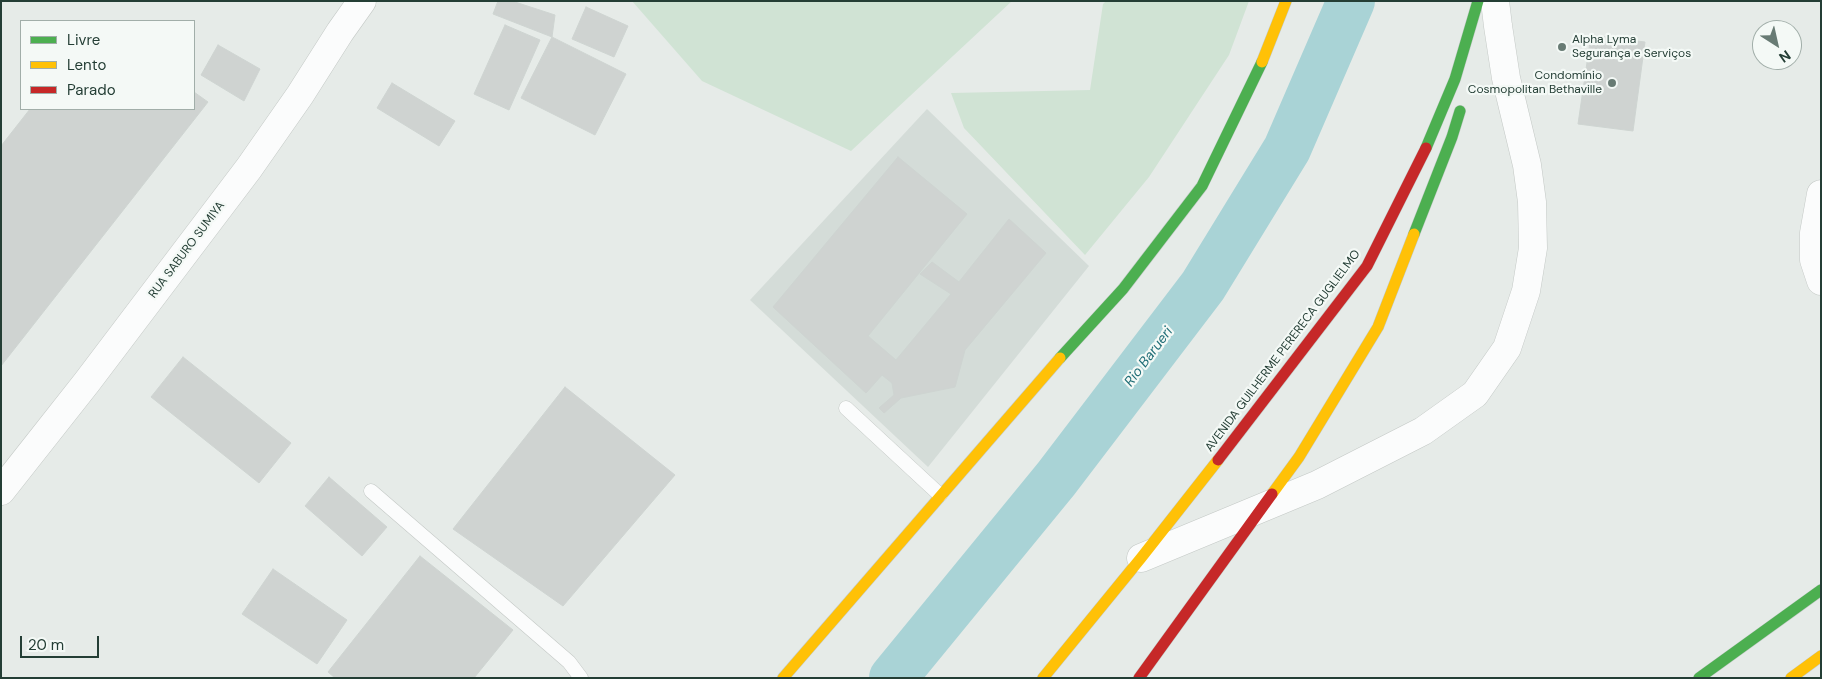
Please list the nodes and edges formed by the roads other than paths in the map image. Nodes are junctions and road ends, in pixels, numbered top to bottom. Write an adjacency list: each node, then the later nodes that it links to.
1 (362, 1): 11 (street, RUA SABURO SUMIYA)
2 (1286, 1): 12 (main road)
3 (1478, 1): 5 (main road); 14 (main road, AVENIDA GUILHERME PERERECA GUGLIELMO)
4 (1496, 1): 13 (street)
5 (1471, 68)
6 (1462, 104): 13 (main road)
7 (1821, 194): 8 (street)
8 (1821, 281)
9 (846, 408): 12 (lane)
10 (371, 490): 17 (lane)
11 (1, 491)
12 (940, 495): 18 (main road)
13 (1263, 508): 14 (street); 20 (main road)
14 (1141, 558): 19 (main road, AVENIDA GUILHERME PERERECA GUGLIELMO)
15 (1821, 590): 21 (main road)
16 (1821, 656): 22 (main road)
17 (581, 678)
18 (783, 678)
19 (1043, 678)
20 (1139, 678)
21 (1699, 678)
22 (1791, 678)

